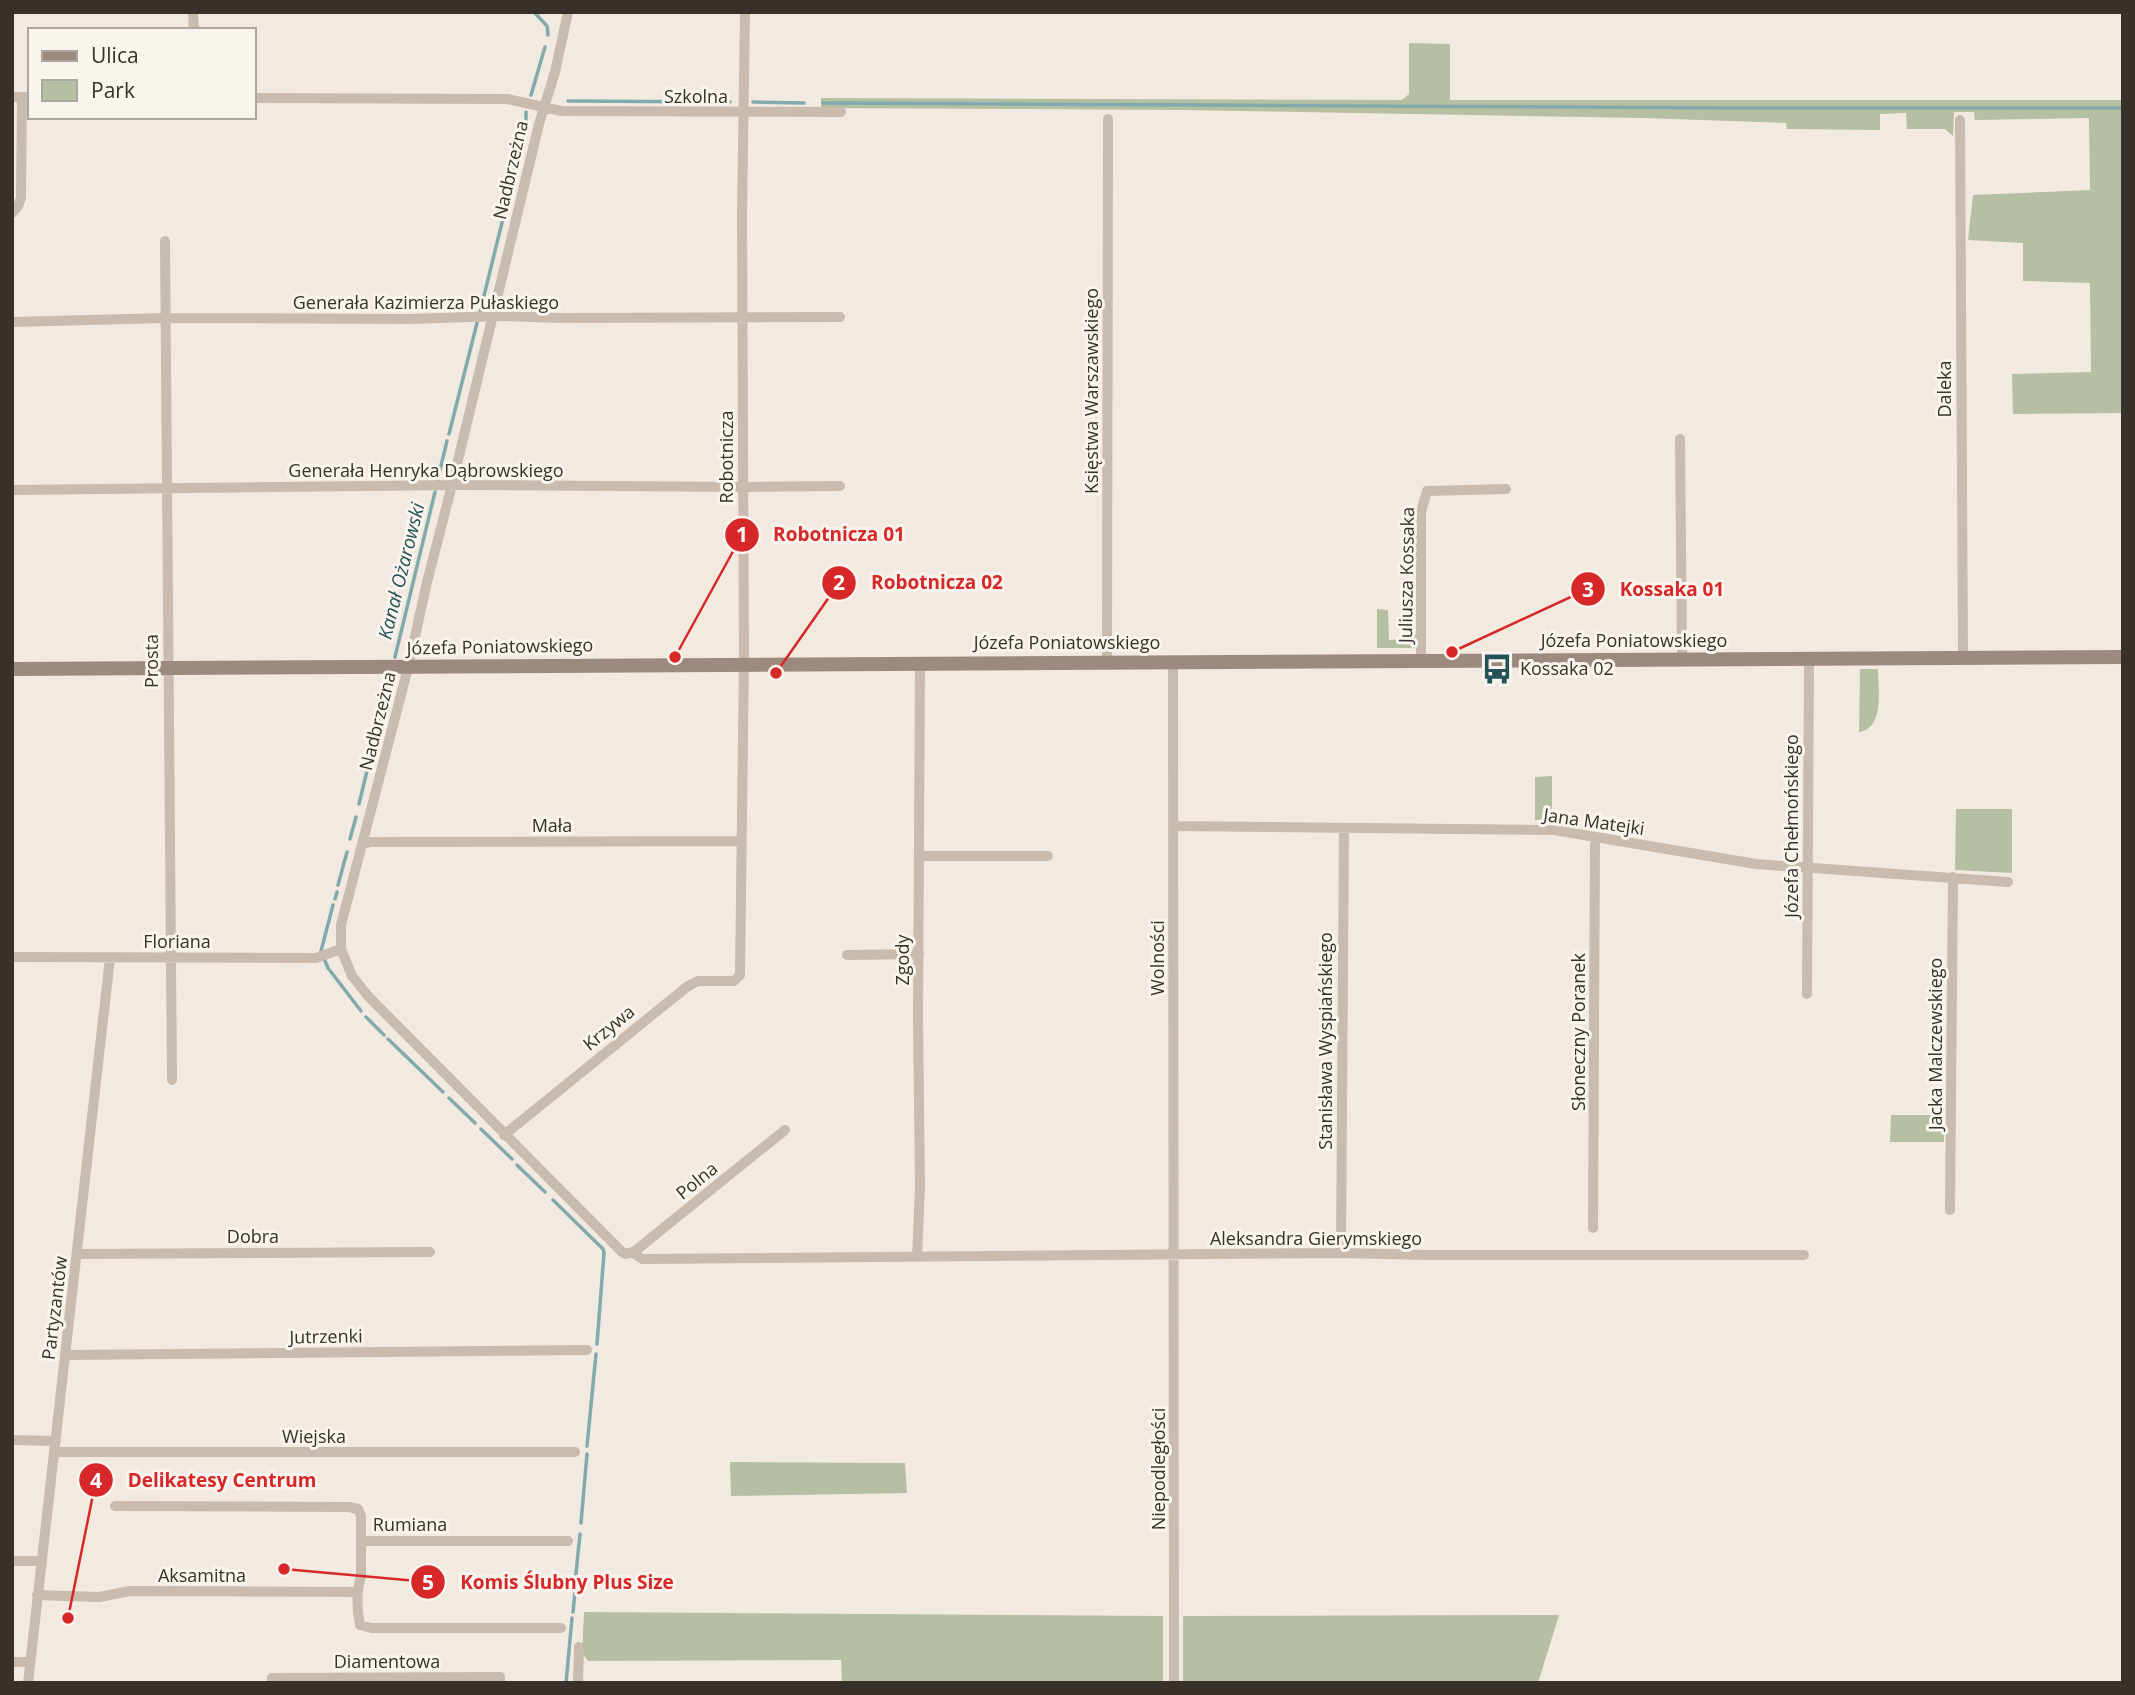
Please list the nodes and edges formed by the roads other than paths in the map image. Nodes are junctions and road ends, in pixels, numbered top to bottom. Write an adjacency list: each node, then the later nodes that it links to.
1 (568, 12): 5 (street, Nadbrzeżna)
2 (745, 12): 7 (street, Robotnicza)
3 (21, 97): 10 (street)
4 (256, 98): 5 (street, Szkolna)
5 (543, 107): 7 (street, Szkolna); 12 (street, Nadbrzeżna)
6 (841, 112): 7 (street, Szkolna)
7 (744, 113): 13 (street, Robotnicza)
8 (1108, 119): 29 (street, Księstwa Warszawskiego)
9 (1960, 120): 25 (street, Daleka)
10 (12, 213)
11 (165, 241): 15 (street, Prosta)
12 (493, 317): 13 (street, Generała Kazimierza Pułaskiego); 15 (street, Generała Kazimierza Pułaskiego); 18 (street, Nadbrzeżna)
13 (742, 317): 14 (street, Generała Kazimierza Pułaskiego); 20 (street, Robotnicza)
14 (840, 317)
15 (166, 318): 16 (street, Generała Kazimierza Pułaskiego); 21 (street, Prosta)
16 (12, 322)
17 (1680, 439): 26 (street)
18 (452, 485): 20 (street, Generała Henryka Dąbrowskiego); 21 (street, Generała Henryka Dąbrowskiego); 34 (street, Nadbrzeżna)
19 (840, 486): 20 (street, Generała Henryka Dąbrowskiego)
20 (743, 487): 32 (street, Robotnicza)
21 (167, 489): 23 (street, Generała Henryka Dąbrowskiego); 33 (street, Prosta)
22 (1506, 489): 28 (street, Juliusza Kossaka)
23 (12, 490)
24 (2123, 657): 25 (street, Józefa Poniatowskiego)
25 (1963, 658): 27 (street, Józefa Poniatowskiego)
26 (1682, 660): 27 (street, Józefa Poniatowskiego); 28 (street, Józefa Poniatowskiego)
27 (1809, 660): 43 (street, Józefa Chełmońskiego)
28 (1421, 661): 30 (street, Józefa Poniatowskiego)
29 (1107, 662): 30 (street, Józefa Poniatowskiego); 31 (street, Józefa Poniatowskiego)
30 (1173, 662): 36 (street, Wolności)
31 (920, 664): 32 (street, Józefa Poniatowskiego); 41 (street, Zgody)
32 (744, 665): 34 (street, Józefa Poniatowskiego); 39 (street, Robotnicza)
33 (169, 668): 34 (street, Józefa Poniatowskiego); 35 (street, Józefa Poniatowskiego); 51 (street, Prosta)
34 (408, 668): 40 (street, Nadbrzeżna)
35 (12, 669)
36 (1174, 826): 37 (street, Jana Matejki); 63 (street, Wolności)
37 (1344, 828): 38 (street, Jana Matejki); 61 (street, Stanisława Wyspiańskiego)
38 (1595, 837): 43 (street, Jana Matejki); 58 (street, Słoneczny Poranek)
39 (742, 841): 40 (street, Mała); 52 (street, Robotnicza)
40 (363, 844): 46 (street, Nadbrzeżna)
41 (919, 856): 42 (street); 47 (street, Zgody)
42 (1048, 856)
43 (1808, 867): 44 (street, Jana Matejki); 53 (street, Józefa Chełmońskiego)
44 (1952, 877): 45 (street, Jana Matejki); 57 (street, Jacka Malczewskiego)
45 (2008, 882)
46 (341, 949): 51 (street, Floriana); 56 (street, Nadbrzeżna)
47 (919, 954): 48 (street); 65 (street, Zgody)
48 (847, 955)
49 (12, 957): 50 (street, Floriana)
50 (110, 958): 51 (street, Floriana); 62 (street, Partyzantów)
51 (171, 958): 54 (street, Prosta)
52 (741, 970): 56 (street, Krzywa)
53 (1807, 994)
54 (172, 1080)
55 (785, 1130): 60 (street, Polna)
56 (504, 1135): 60 (street, Nadbrzeżna)
57 (1950, 1210)
58 (1593, 1228)
59 (430, 1252): 62 (street, Dobra)
60 (629, 1253): 65 (street, Aleksandra Gierymskiego)
61 (1341, 1253): 63 (street, Aleksandra Gierymskiego); 64 (street, Aleksandra Gierymskiego)
62 (77, 1254): 67 (street, Partyzantów)
63 (1174, 1255): 65 (street, Aleksandra Gierymskiego); 87 (street, Niepodległości)
64 (1804, 1255)
65 (916, 1257)
66 (587, 1350): 67 (street, Jutrzenki)
67 (65, 1355): 69 (street, Partyzantów)
68 (12, 1440): 69 (street)
69 (55, 1441): 70 (street, Partyzantów)
70 (54, 1452): 71 (street, Wiejska); 76 (street, Partyzantów)
71 (575, 1452)
72 (115, 1506): 73 (street, Rumiana)
73 (361, 1541): 74 (street, Rumiana); 77 (street)
74 (568, 1541)
75 (12, 1561): 76 (street)
76 (41, 1561): 78 (street, Partyzantów)
77 (358, 1592): 78 (street, Aksamitna); 79 (street)
78 (37, 1595): 82 (street, Partyzantów)
79 (561, 1628)
80 (579, 1647): 86 (street)
81 (12, 1662): 82 (street)
82 (30, 1662): 83 (street, Partyzantów)
83 (28, 1683)
84 (272, 1683): 85 (street, Diamentowa)
85 (500, 1683)
86 (578, 1683)
87 (1174, 1683)

